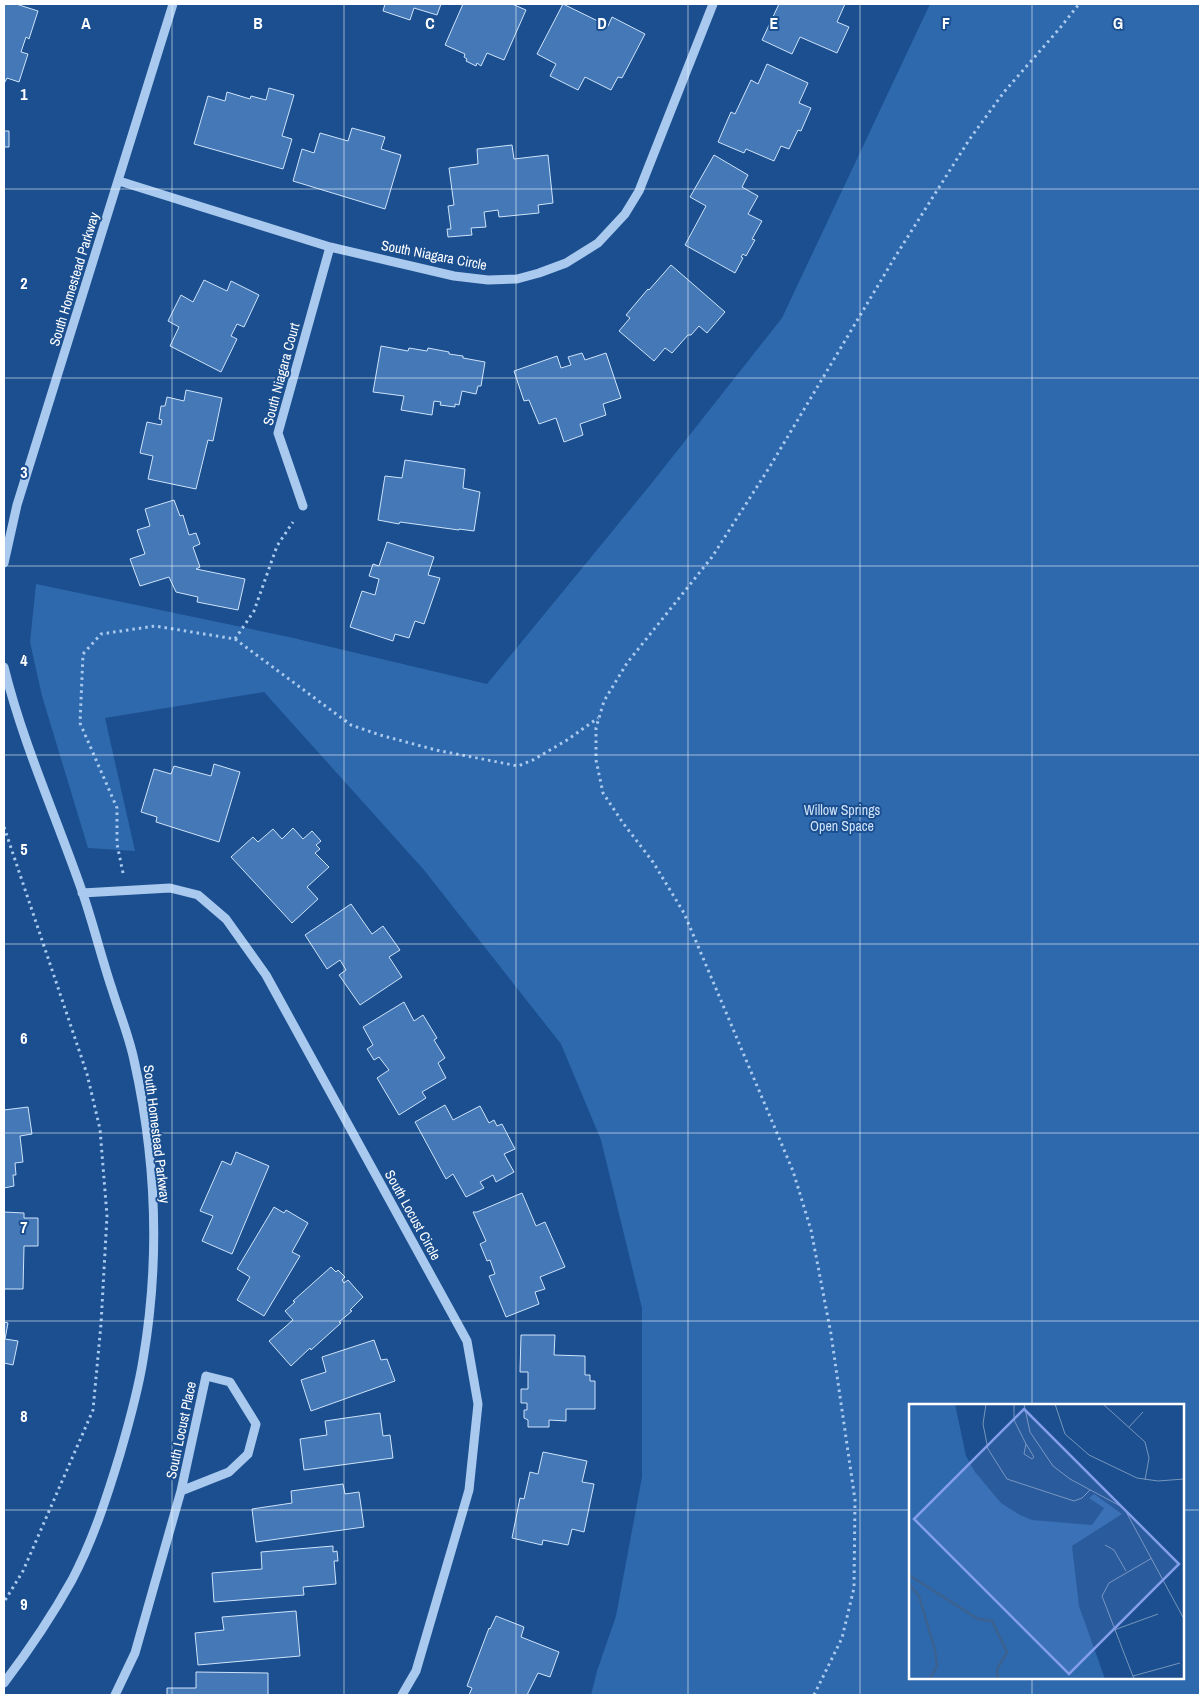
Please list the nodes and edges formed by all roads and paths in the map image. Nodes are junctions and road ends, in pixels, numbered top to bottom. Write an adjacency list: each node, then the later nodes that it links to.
1 (173, 4): 4 (street, South Homestead Parkway)
2 (713, 4): 5 (street, South Niagara Circle)
3 (1079, 4): 10 (path)
4 (118, 181): 5 (street, South Niagara Circle); 7 (street, South Homestead Parkway)
5 (330, 247): 6 (street, South Niagara Court)
6 (303, 506): 8 (path)
7 (4, 563)
8 (235, 640): 10 (path); 12 (path)
9 (4, 667): 13 (street, South Homestead Parkway)
10 (599, 718): 19 (path)
11 (4, 827): 15 (path)
12 (126, 890): 13 (street, South Locust Circle); 18 (street, South Locust Circle)
13 (82, 893): 16 (street, South Homestead Parkway)
14 (181, 1491): 14 (street, South Locust Place); 17 (street, South Locust Place)
15 (4, 1602)
16 (4, 1683)
17 (115, 1695)
18 (402, 1695)
19 (814, 1695)

